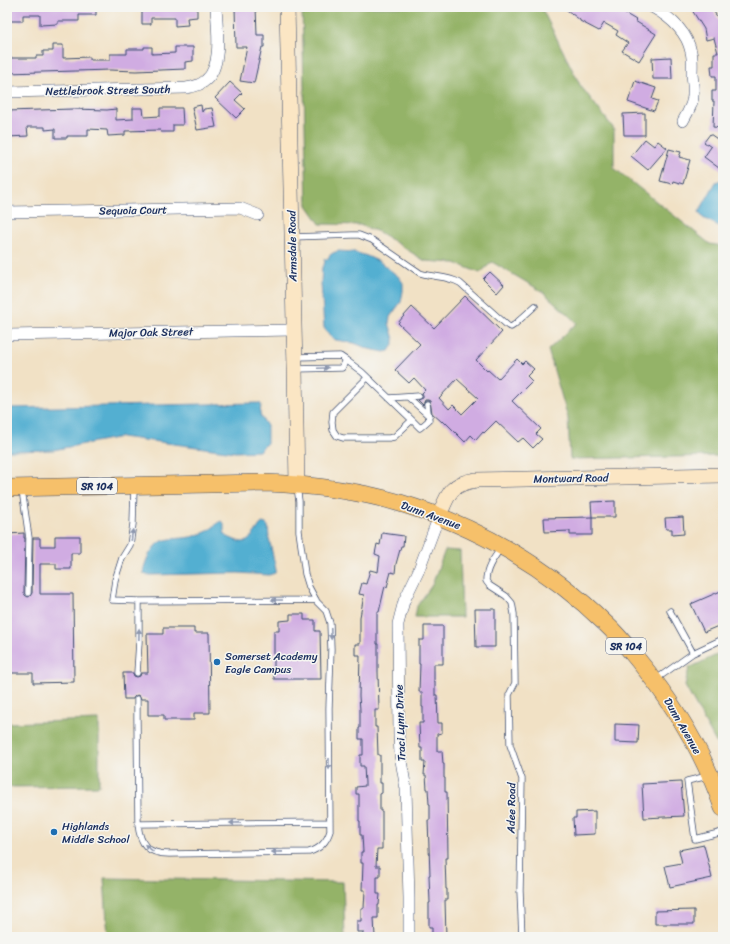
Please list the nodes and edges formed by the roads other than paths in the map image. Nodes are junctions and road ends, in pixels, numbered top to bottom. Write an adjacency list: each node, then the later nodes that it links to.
1 (216, 7): 4 (street, Nettlebrook Street South)
2 (287, 7): 8 (street, Armsdale Road)
3 (652, 7): 5 (street)
4 (7, 92)
5 (683, 121)
6 (7, 212): 7 (street, Sequoia Court)
7 (258, 215)
8 (292, 237): 9 (lane); 10 (street, Armsdale Road)
9 (535, 306)
10 (294, 330): 11 (street, Major Oak Street); 13 (street, Armsdale Road)
11 (7, 335)
12 (346, 360): 13 (lane); 13 (lane, one-way to 12); 14 (lane)
13 (295, 363): 23 (street, Armsdale Road)
14 (367, 378): 17 (lane); 20 (lane)
15 (419, 396): 16 (lane)
16 (408, 397): 17 (lane); 19 (lane)
17 (389, 398): 20 (lane)
18 (427, 404): 19 (lane)
19 (429, 416): 20 (lane)
20 (412, 420)
21 (723, 475): 25 (street, Montward Road)
22 (134, 485): 23 (main road, Dunn Avenue / SR 104); 24 (main road, Dunn Avenue / SR 104); 29 (lane, one-way to 22)
23 (297, 485): 25 (main road, Dunn Avenue / SR 104); 28 (lane)
24 (14, 488): 27 (lane)
25 (439, 516): 26 (main road, Dunn Avenue / SR 104); 41 (street, Traci Lynn Drive)
26 (502, 546): 34 (main road, Dunn Avenue / SR 104); 42 (lane, Adee Road)
27 (28, 593)
28 (316, 600): 29 (lane, one-way to 29); 38 (lane, one-way to 38)
29 (139, 601): 33 (lane, one-way to 29)
30 (670, 611): 32 (lane)
31 (723, 638): 32 (lane)
32 (693, 653): 34 (lane)
33 (137, 673)
34 (654, 680): 36 (main road, Dunn Avenue / SR 104)
35 (137, 699): 39 (lane)
36 (710, 776): 37 (main road, Dunn Avenue / SR 104); 40 (lane)
37 (723, 808)
38 (330, 822): 39 (lane, one-way to 39); 39 (lane, one-way to 39)
39 (138, 824)
40 (723, 832)
41 (409, 937)
42 (522, 937)

